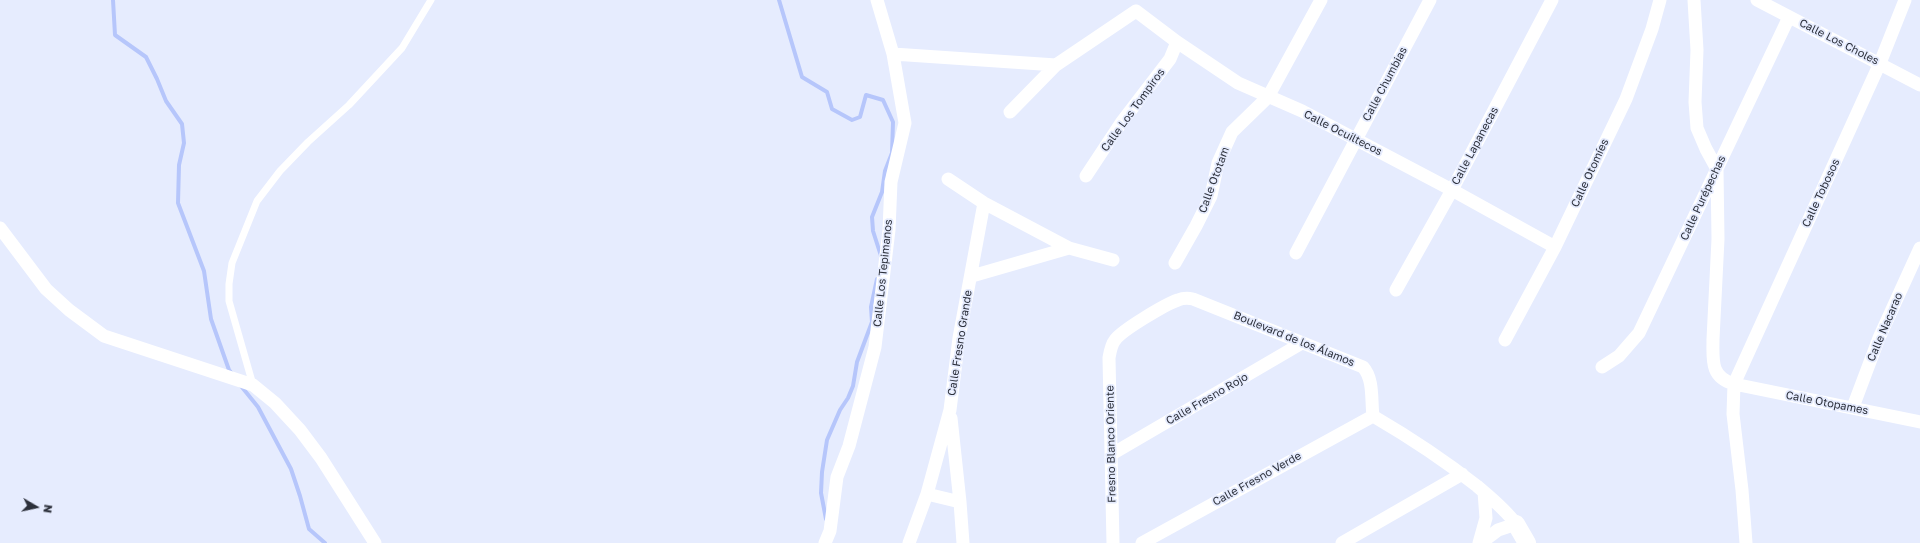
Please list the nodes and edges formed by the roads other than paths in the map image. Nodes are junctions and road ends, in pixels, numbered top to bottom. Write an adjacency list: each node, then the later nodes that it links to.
1 (431, 0): 39 (lane)
2 (877, 0): 13 (street, Calle Los Tepimanos)
3 (1321, 0): 17 (street, Calle Ototam)
4 (1430, 0): 19 (street, Calle Chumbias)
5 (1552, 0): 23 (street, Calle Lapanecas)
6 (1660, 0): 26 (street, Calle Otomíes)
7 (1694, 0): 20 (street)
8 (1757, 0): 11 (street, Calle Los Choles)
9 (1905, 0): 14 (street, Calle Tobosos)
10 (1137, 5): 12 (street, Calle Ocuiltecos); 15 (street)
11 (1788, 17): 14 (street, Calle Los Choles); 20 (street, Calle Purépechas)
12 (1177, 42): 17 (street, Calle Ocuiltecos); 21 (street, Calle Los Tompiros)
13 (892, 54): 15 (street); 51 (street, Calle Los Tepimanos)
14 (1880, 64): 16 (street, Calle Los Choles); 38 (street, Calle Tobosos)
15 (1056, 66): 18 (street)
16 (1920, 85)
17 (1268, 97): 19 (street, Calle Ocuiltecos); 31 (street, Calle Ototam)
18 (1010, 112)
19 (1355, 139): 23 (street, Calle Ocuiltecos); 29 (street, Calle Chumbias)
20 (1717, 169): 37 (street, Calle Purépechas); 38 (street, Calle Otopames)
21 (1086, 176)
22 (948, 179): 24 (street)
23 (1452, 190): 26 (street, Calle Ocuiltecos); 33 (street, Calle Lapanecas)
24 (984, 203): 27 (street); 32 (street, Calle Fresno Grande)
25 (0, 228): 39 (street)
26 (1555, 247): 34 (street, Calle Otomíes)
27 (1069, 248): 30 (street); 32 (street, Calle Fresno Grande)
28 (1920, 248): 40 (street, Calle Nacarao)
29 (1296, 252)
30 (1113, 260)
31 (1174, 263)
32 (972, 276): 41 (street, Calle Fresno Grande)
33 (1396, 290)
34 (1505, 340)
35 (1302, 343): 36 (street, Boulevard de los Álamos); 42 (street, Boulevard de los Álamos); 44 (street, Calle Fresno Rojo)
36 (1113, 345): 44 (street, Fresno Blanco Oriente)
37 (1602, 367)
38 (1734, 384): 40 (street, Calle Otopames); 59 (street)
39 (253, 385): 50 (street)
40 (1853, 407): 43 (street, Calle Otopames)
41 (950, 410): 47 (street, Calle Fresno Grande); 48 (street, Calle Fresno Grande)
42 (1373, 416): 45 (street); 55 (street, Calle Fresno Verde)
43 (1920, 422)
44 (1112, 454): 54 (street, Fresno Blanco Oriente)
45 (1462, 474): 46 (street); 56 (street)
46 (1484, 492): 49 (street); 57 (street)
47 (927, 494): 48 (street); 52 (street, Calle Fresno Grande)
48 (960, 502): 53 (street, Calle Fresno Grande)
49 (1516, 524): 57 (street); 58 (street)
50 (375, 543)
51 (825, 543)
52 (909, 543)
53 (963, 543)
54 (1113, 543)
55 (1142, 543)
56 (1342, 543)
57 (1480, 543)
58 (1527, 543)
59 (1746, 543)

